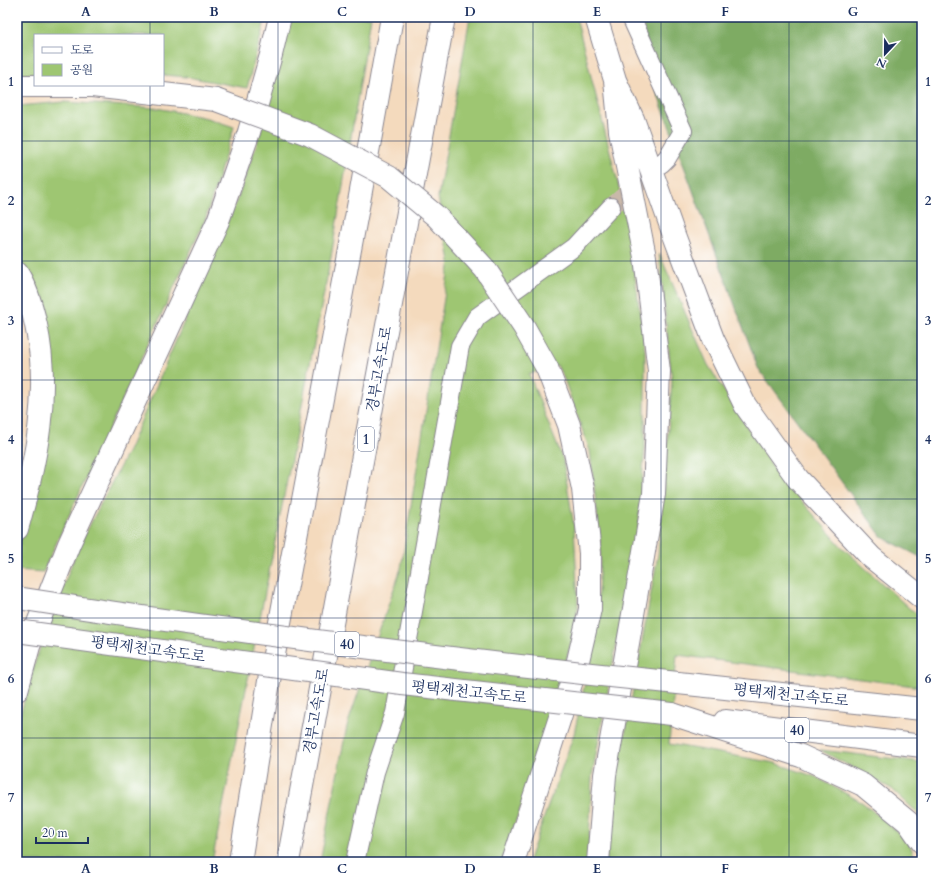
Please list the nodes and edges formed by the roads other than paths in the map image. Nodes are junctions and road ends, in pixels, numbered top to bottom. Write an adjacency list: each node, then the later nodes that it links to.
1 (280, 17): 15 (highway)
2 (392, 17): 20 (highway)
3 (444, 17): 21 (highway, 경부고속도로 / 1)
4 (596, 17): 6 (highway)
5 (631, 17): 8 (lane)
6 (615, 80): 13 (highway); 24 (highway)
7 (17, 86): 23 (highway, bridge)
8 (661, 164)
9 (611, 207): 22 (lane)
10 (17, 273): 11 (highway)
11 (17, 529)
12 (17, 598): 16 (highway, 평택제천고속도로 / 40, bridge)
13 (922, 598)
14 (17, 631): 17 (highway, 평택제천고속도로 / 40, bridge)
15 (17, 690)
16 (922, 709)
17 (672, 714): 18 (highway, 평택제천고속도로 / 40); 19 (highway)
18 (922, 746)
19 (922, 842)
20 (240, 862)
21 (288, 862)
22 (355, 862)
23 (513, 862)
24 (598, 862)

